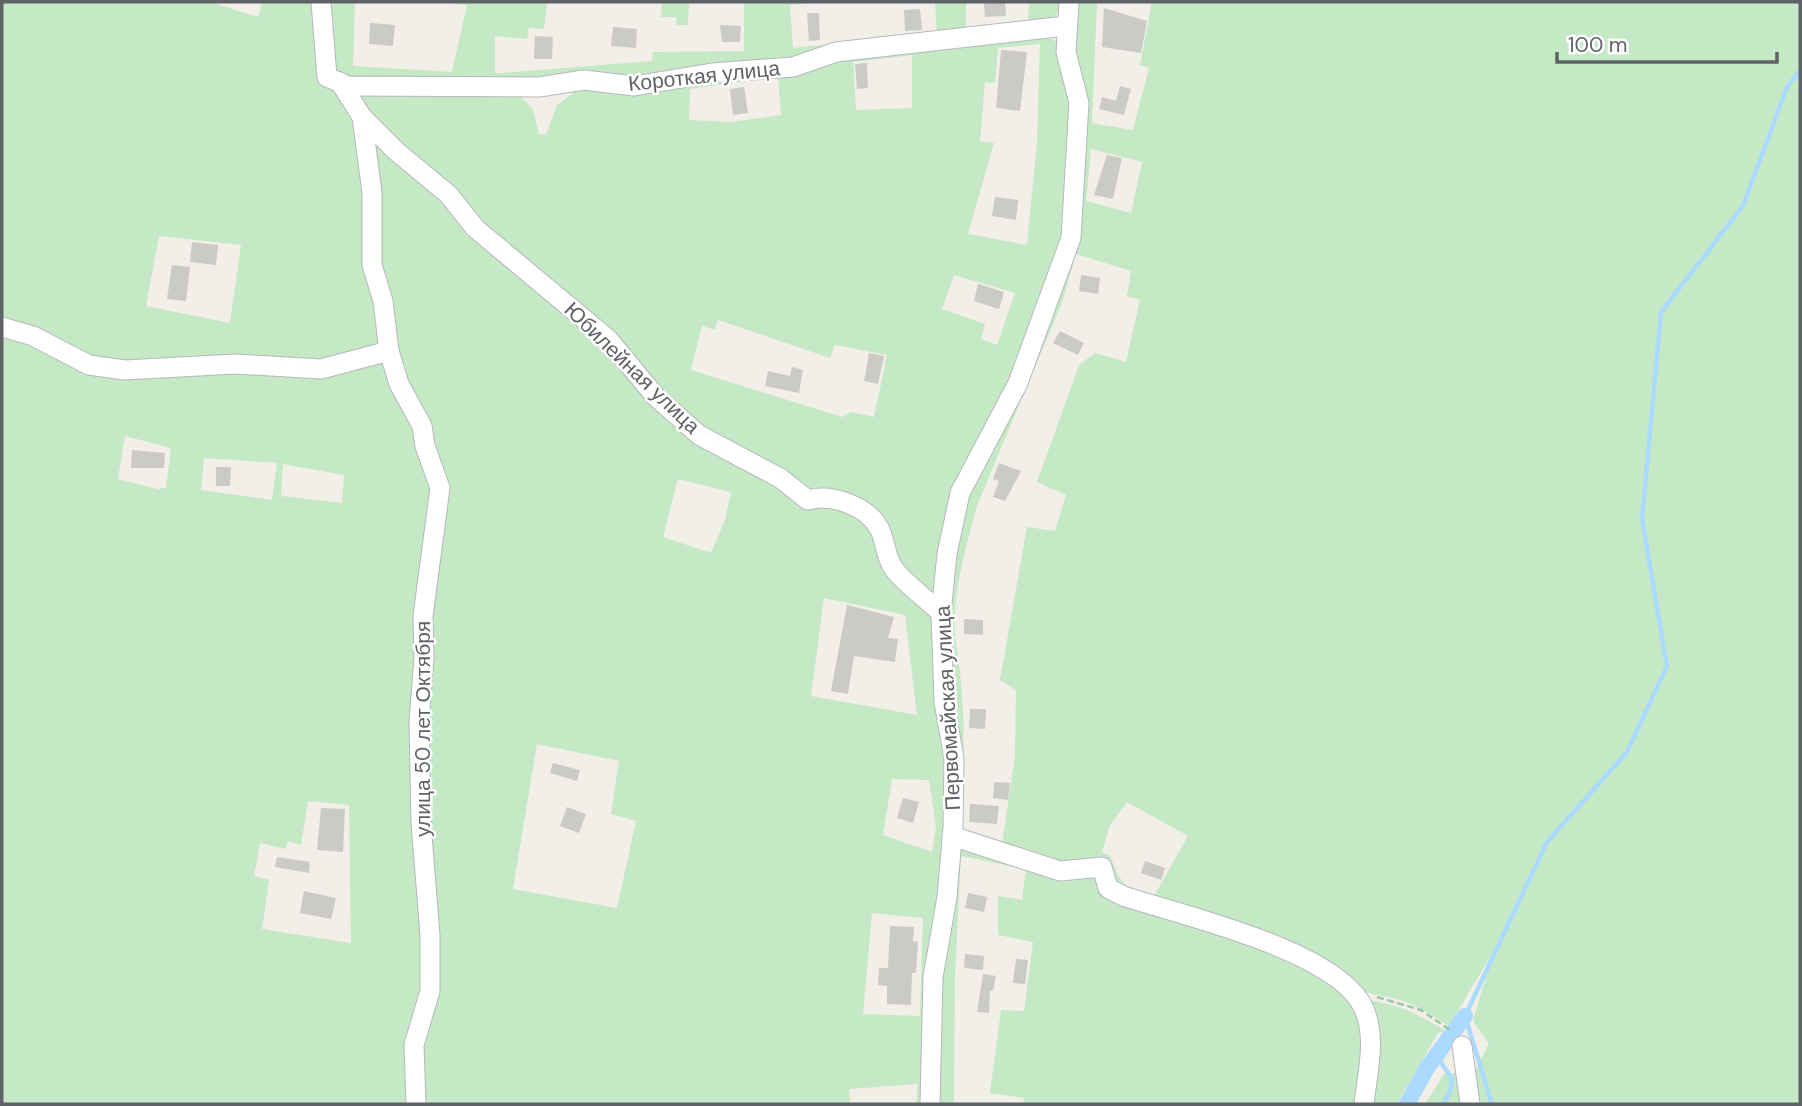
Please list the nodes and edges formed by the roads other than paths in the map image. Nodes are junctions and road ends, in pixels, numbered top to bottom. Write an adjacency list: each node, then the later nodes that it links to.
1 (321, 2): 4 (street, улица 50 лет Октября)
2 (1069, 2): 3 (street, Первомайская улица)
3 (1066, 26): 4 (street, Короткая улица); 8 (street, Первомайская улица)
4 (340, 82): 5 (street, улица 50 лет Октября)
5 (362, 117): 7 (street, улица 50 лет Октября); 8 (street, Юбилейная улица)
6 (2, 327): 7 (street)
7 (389, 351): 11 (street, улица 50 лет Октября)
8 (941, 614): 9 (street, Первомайская улица)
9 (952, 836): 12 (street, Первомайская улица); 13 (street)
10 (1462, 1046): 14 (street)
11 (416, 1104)
12 (930, 1104)
13 (1364, 1104)
14 (1470, 1104)

